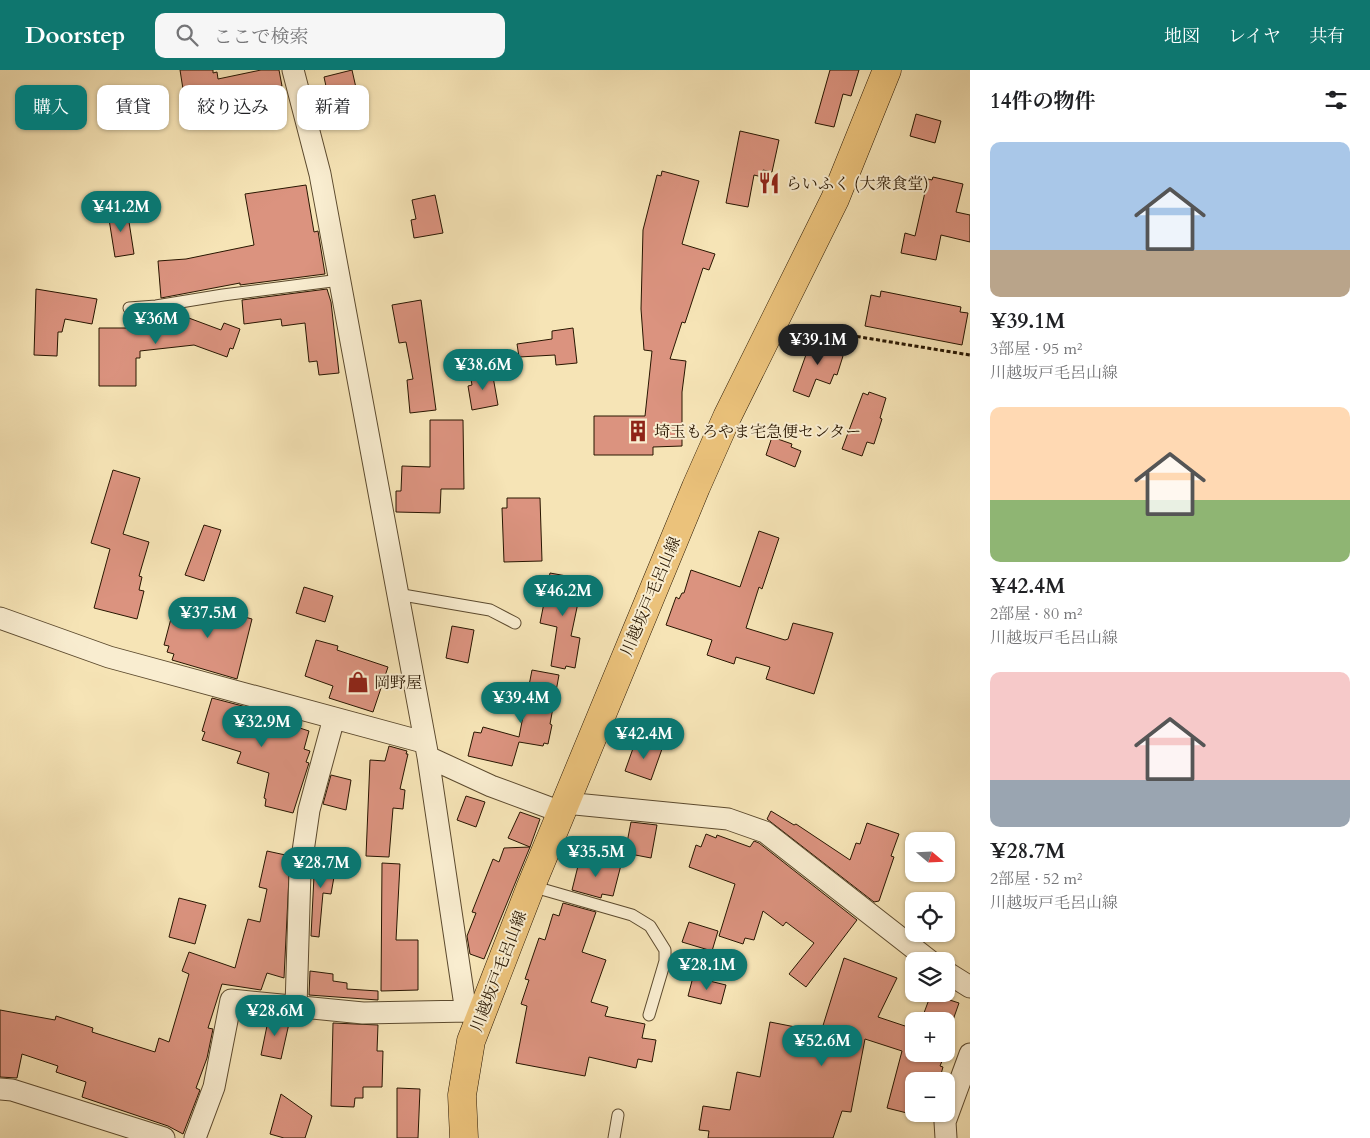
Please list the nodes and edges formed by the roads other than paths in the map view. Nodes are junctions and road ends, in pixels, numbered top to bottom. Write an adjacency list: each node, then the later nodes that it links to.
1 (294, 70): 3 (street)
2 (887, 70): 10 (main road, 川越坂戸毛呂山線)
3 (340, 280): 4 (lane); 5 (street)
4 (129, 308)
5 (397, 594): 7 (lane); 9 (street)
6 (0, 618): 8 (street)
7 (515, 623)
8 (334, 718): 9 (street); 15 (street)
9 (426, 749): 10 (street); 17 (street)
10 (563, 808): 11 (main road, 川越坂戸毛呂山線); 12 (street)
11 (531, 886): 16 (lane); 17 (main road, 川越坂戸毛呂山線)
12 (918, 952)
13 (955, 978): 14 (street)
14 (970, 987)
15 (296, 1007): 17 (street); 22 (street)
16 (648, 1014)
17 (473, 1017): 23 (main road, 川越坂戸毛呂山線)
18 (970, 1054): 25 (street)
19 (0, 1089): 21 (street)
20 (618, 1115): 24 (lane)
21 (164, 1138)
22 (195, 1138)
23 (464, 1138)
24 (614, 1138)
25 (946, 1138)

